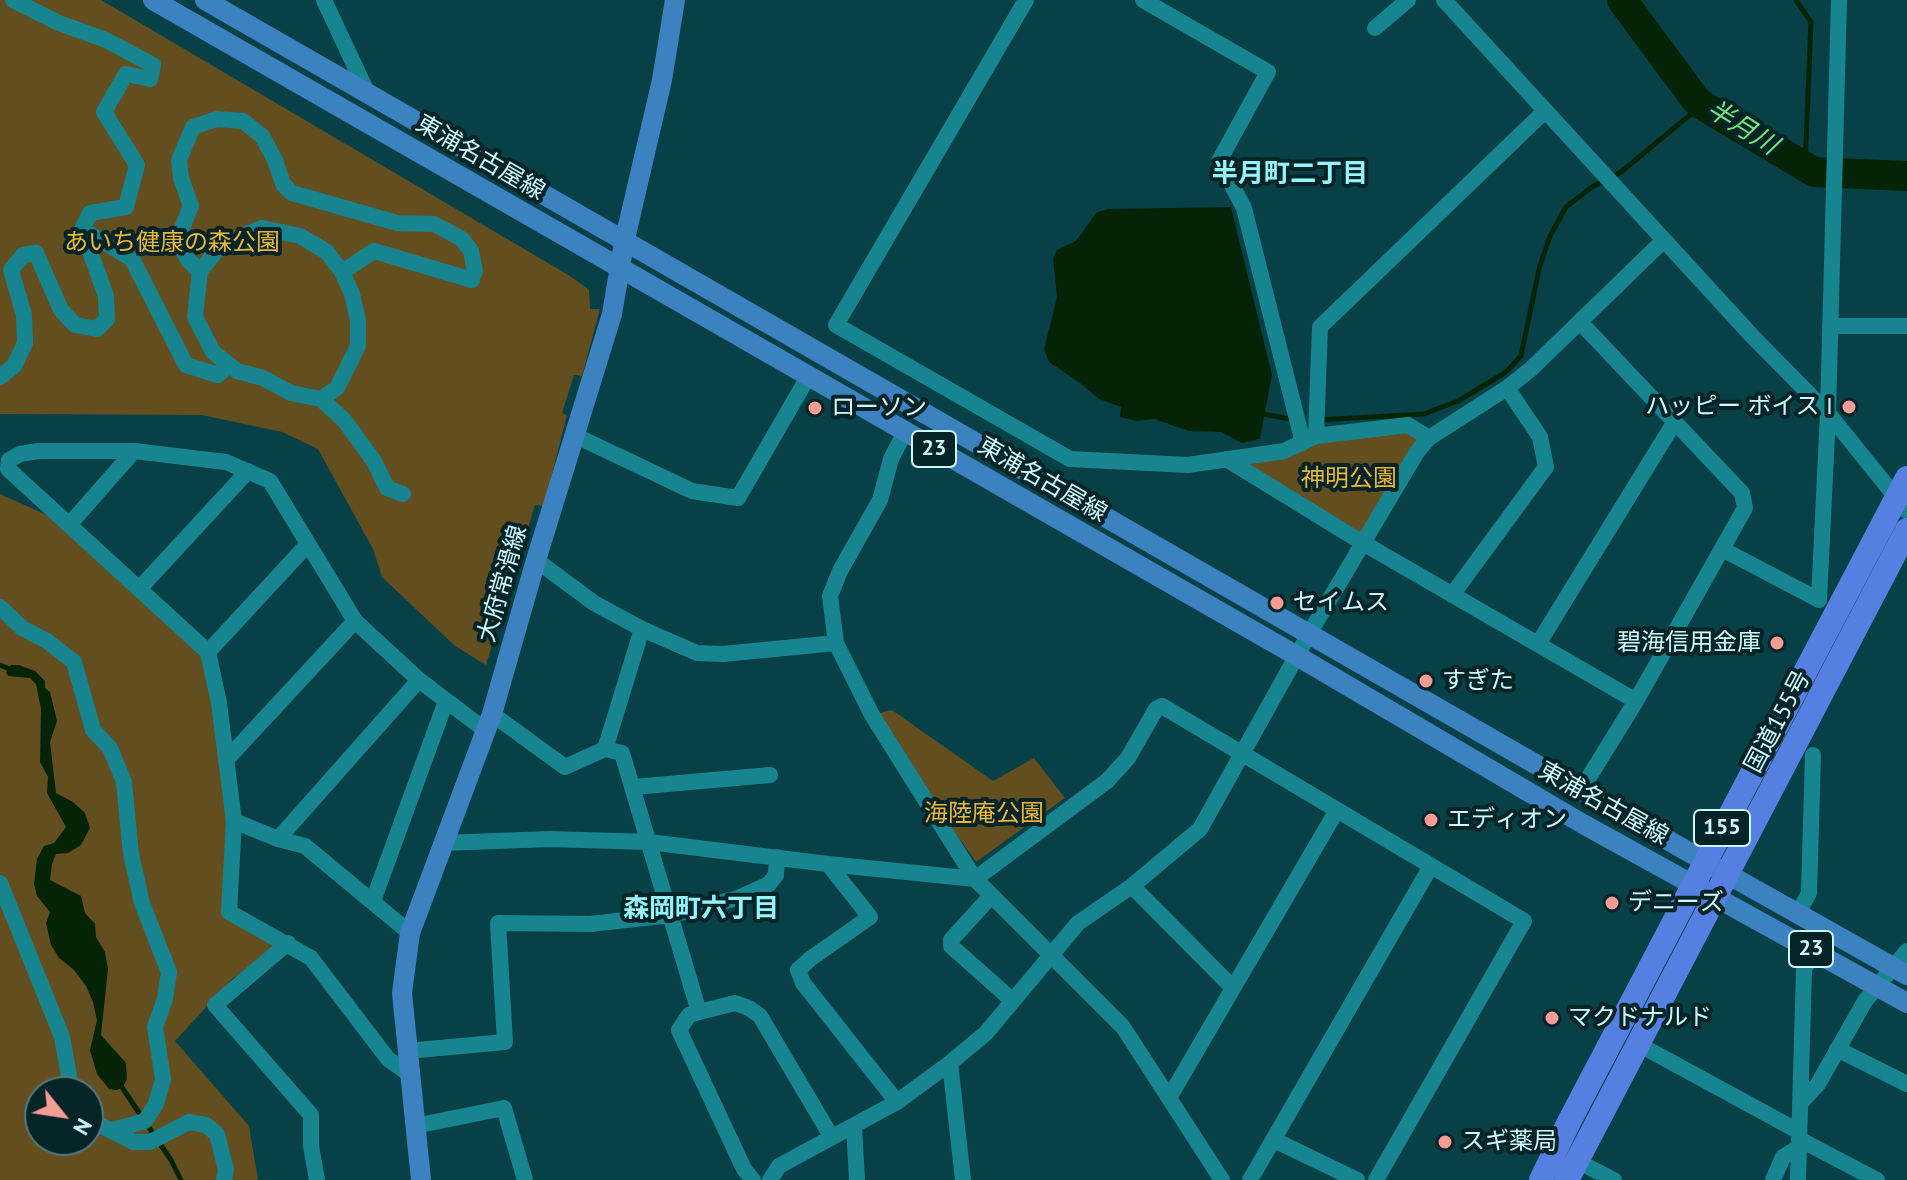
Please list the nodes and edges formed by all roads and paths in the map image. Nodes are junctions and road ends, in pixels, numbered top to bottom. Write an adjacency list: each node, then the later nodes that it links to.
1 (13, 0): 14 (street)
2 (153, 0): 17 (main road, 東浦名古屋線 / 23)
3 (205, 0): 12 (main road, 東浦名古屋線 / 23)
4 (324, 0): 12 (street)
5 (675, 0): 16 (main road, 大府常滑線)
6 (1026, 0): 35 (street)
7 (1143, 0): 33 (street)
8 (1408, 0): 11 (street)
9 (1444, 0): 13 (street)
10 (1838, 1): 21 (street)
11 (1375, 28)
12 (366, 90): 16 (main road, 東浦名古屋線 / 23)
13 (1545, 111): 15 (street); 33 (street)
14 (82, 229): 23 (street); 24 (street)
15 (1664, 240): 20 (street); 28 (street)
16 (624, 243): 17 (main road, 大府常滑線); 50 (main road, 東浦名古屋線 / 23)
17 (621, 268): 25 (main road, 東浦名古屋線 / 23); 31 (main road, 大府常滑線)
18 (200, 271): 19 (street); 19 (street); 23 (street)
19 (342, 272): 27 (street)
20 (1580, 322): 26 (street); 29 (street)
21 (1830, 326): 22 (street); 28 (street)
22 (1907, 326)
23 (228, 365): 27 (street)
24 (0, 377)
25 (808, 377): 30 (main road, 東浦名古屋線 / 23); 31 (street)
26 (1507, 388): 32 (street); 46 (street)
27 (321, 399): 37 (street)
28 (1828, 413): 38 (street); 43 (street)
29 (1674, 423): 43 (street); 52 (street)
30 (905, 432): 51 (street); 54 (main road, 東浦名古屋線 / 23)
31 (574, 435): 44 (main road, 大府常滑線)
32 (1429, 438): 33 (street); 41 (street)
33 (1310, 439): 35 (street)
34 (134, 451): 36 (street); 39 (street); 39 (street)
35 (1226, 459): 41 (street)
36 (248, 471): 42 (street); 45 (street)
37 (403, 494)
38 (1904, 496): 72 (highway, 国道155号 / 155)
39 (69, 525): 45 (street)
40 (1907, 530): 75 (highway, 国道155号 / 155)
41 (1363, 543): 46 (street); 50 (street)
42 (307, 545): 48 (street); 53 (street)
43 (1722, 549): 57 (street)
44 (536, 560): 49 (street); 58 (main road, 大府常滑線)
45 (139, 589): 53 (street)
46 (1452, 595): 52 (street)
47 (0, 607): 108 (street)
48 (355, 621): 55 (street); 62 (street)
49 (642, 629): 51 (street); 59 (street)
50 (1309, 634): 54 (street); 65 (main road, 東浦名古屋線 / 23)
51 (836, 643): 76 (street)
52 (1538, 644): 57 (street)
53 (208, 652): 62 (street)
54 (1297, 656): 60 (street); 78 (main road, 東浦名古屋線 / 23)
55 (419, 680): 56 (street); 68 (street)
56 (446, 701): 58 (street); 82 (street)
57 (1636, 701): 65 (street)
58 (488, 722): 59 (street); 70 (main road, 大府常滑線)
59 (605, 749): 64 (street)
60 (1242, 753): 66 (street); 76 (street); 79 (street)
61 (1813, 755): 83 (street)
62 (227, 759): 67 (street)
63 (770, 775): 64 (street)
64 (634, 787): 69 (street)
65 (1581, 790): 72 (main road, 東浦名古屋線 / 23)
66 (1337, 810): 74 (street); 91 (street)
67 (234, 821): 68 (street); 86 (street)
68 (278, 839): 82 (street)
69 (649, 842): 70 (street); 71 (street); 84 (street)
70 (442, 843): 85 (main road, 大府常滑線)
71 (777, 857): 73 (street); 84 (street)
72 (1706, 862): 75 (main road, 東浦名古屋線 / 23); 78 (highway, 国道155号 / 155)
73 (828, 864): 76 (street); 103 (street)
74 (1431, 866): 111 (street); 124 (street)
75 (1728, 873): 81 (highway, 国道155号 / 155); 83 (main road, 東浦名古屋線 / 23)
76 (975, 879): 80 (street)
77 (0, 883): 100 (street)
78 (1694, 884): 81 (main road, 東浦名古屋線 / 23); 125 (highway, 国道155号 / 155)
79 (1132, 886): 88 (street); 91 (street)
80 (991, 896): 88 (street); 92 (street)
81 (1716, 896): 87 (main road, 東浦名古屋線 / 23); 95 (highway, 国道155号 / 155)
82 (373, 901): 85 (street)
83 (1798, 913): 89 (main road, 東浦名古屋線 / 23)
84 (671, 915): 94 (street); 97 (street)
85 (410, 933): 97 (main road, 大府常滑線)
86 (288, 943): 99 (street); 114 (street)
87 (1814, 951): 90 (main road, 東浦名古屋線 / 23); 104 (street)
88 (1051, 957): 92 (street); 102 (street)
89 (1903, 964): 90 (street)
90 (1877, 986): 93 (main road, 東浦名古屋線 / 23); 96 (street)
91 (1233, 988): 102 (street)
92 (1013, 1001): 98 (street)
93 (1907, 1003)
94 (699, 1012): 109 (street); 117 (street)
95 (1638, 1044): 110 (street); 112 (highway, 国道155号 / 155)
96 (1837, 1049): 101 (street); 104 (street)
97 (407, 1051): 99 (main road, 大府常滑線)
98 (950, 1063): 103 (street); 120 (street)
99 (409, 1074): 106 (main road, 大府常滑線)
100 (69, 1076)
101 (1907, 1084)
102 (1169, 1098): 121 (street)
103 (897, 1102): 107 (street)
104 (1800, 1104): 110 (street)
105 (104, 1126): 108 (street)
106 (415, 1126): 115 (main road, 大府常滑線); 116 (street)
107 (854, 1127): 109 (street); 119 (street)
108 (113, 1130): 113 (street)
109 (831, 1136): 118 (street)
110 (1799, 1139): 127 (street); 128 (street); 129 (street)
111 (1274, 1140): 122 (street); 123 (street)
112 (1572, 1170): 126 (street)
113 (224, 1180)
114 (317, 1180)
115 (421, 1180)
116 (525, 1180)
117 (753, 1180)
118 (770, 1180)
119 (857, 1180)
120 (963, 1180)
121 (1222, 1180)
122 (1250, 1180)
123 (1357, 1180)
124 (1376, 1180)
125 (1541, 1180)
126 (1614, 1180)
127 (1773, 1180)
128 (1798, 1180)
129 (1877, 1180)

